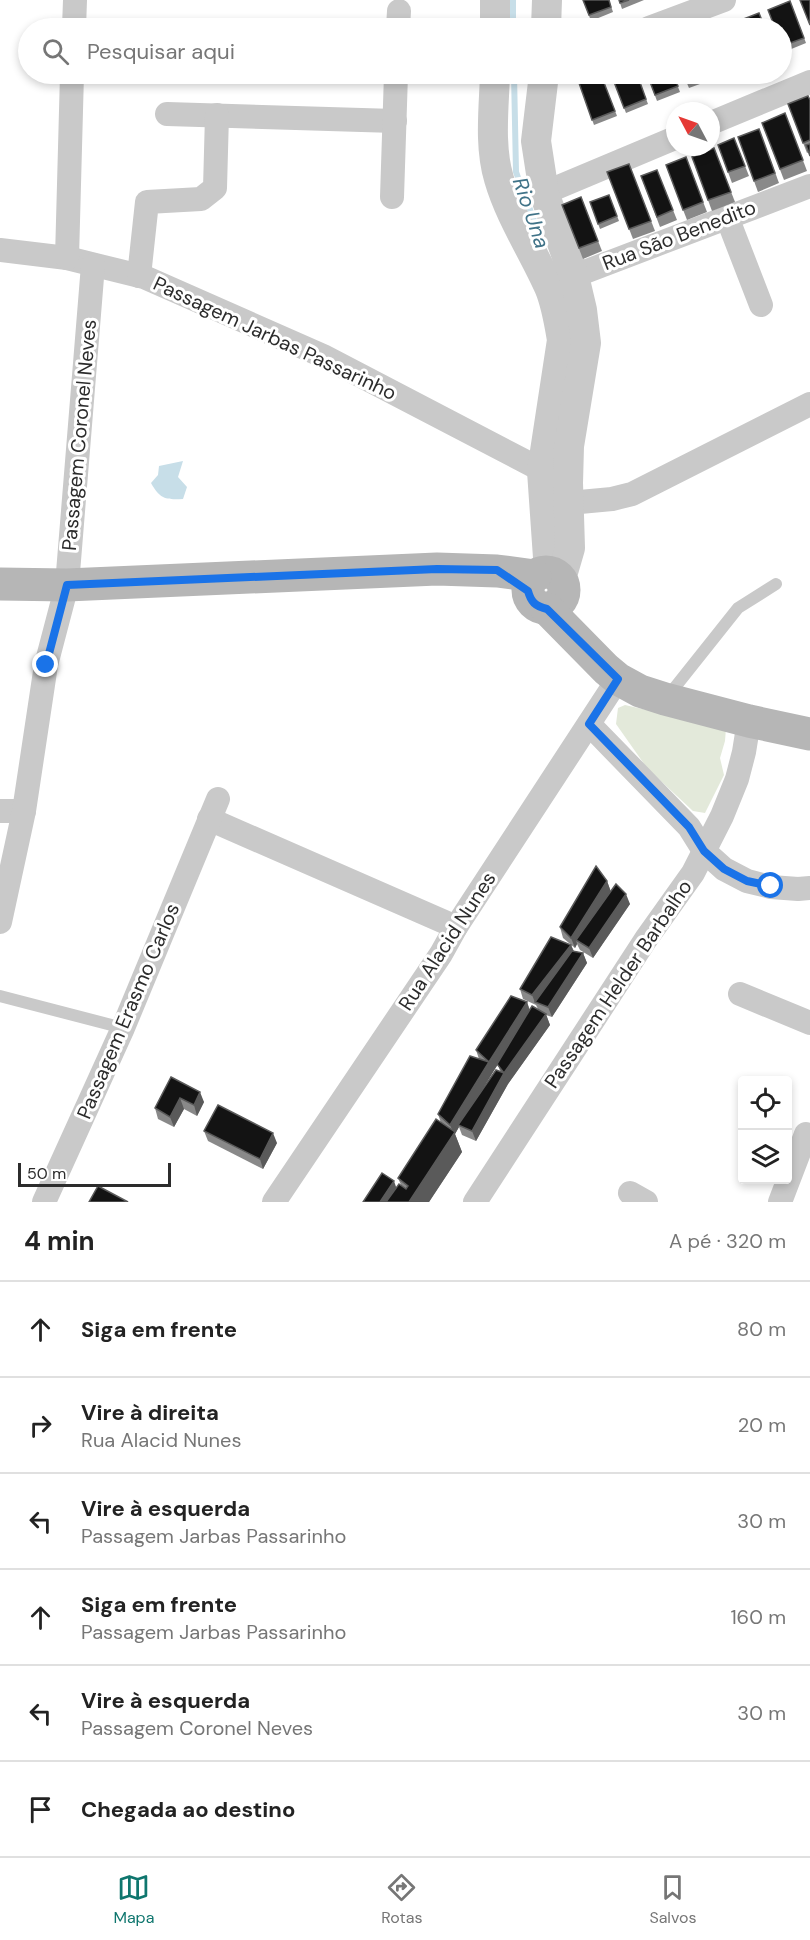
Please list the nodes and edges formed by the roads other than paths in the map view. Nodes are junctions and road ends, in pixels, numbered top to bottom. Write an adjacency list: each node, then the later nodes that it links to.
1 (75, 0): 5 (street)
2 (495, 0): 6 (street)
3 (547, 0): 7 (street)
4 (724, 0): 8 (street)
5 (74, 18)
6 (495, 18)
7 (546, 18)
8 (676, 18)
9 (810, 82): 16 (street)
10 (72, 84): 24 (street)
11 (396, 84): 17 (street)
12 (495, 84): 27 (street)
13 (543, 84): 20 (street)
14 (167, 114): 15 (street)
15 (217, 116): 17 (street); 26 (street)
16 (720, 119)
17 (395, 121): 21 (street)
18 (666, 142): 20 (street)
19 (810, 186): 22 (street, Rua São Benedito)
20 (544, 193): 27 (street)
21 (392, 197)
22 (727, 217): 27 (street, Rua São Benedito); 28 (street)
23 (0, 250): 24 (street, Passagem Jarbas Passarinho)
24 (67, 258): 25 (street, Passagem Jarbas Passarinho)
25 (93, 265): 26 (street, Passagem Jarbas Passarinho); 33 (street, Passagem Coronel Neves)
26 (139, 276): 30 (street, Passagem Jarbas Passarinho)
27 (559, 283): 30 (street)
28 (761, 305)
29 (810, 404): 30 (street)
30 (560, 486): 34 (street); 34 (street)
31 (0, 584): 33 (main road)
32 (776, 584): 36 (lane)
33 (67, 585): 34 (main road); 40 (street, Passagem Coronel Neves)
34 (547, 588): 35 (main road)
35 (618, 679): 36 (main road); 38 (street, Rua Alacid Nunes)
36 (665, 699): 37 (main road)
37 (749, 721): 39 (main road); 42 (street, Passagem Helder Barbalho)
38 (589, 724): 42 (street); 45 (street, Rua Alacid Nunes)
39 (810, 734)
40 (24, 811): 41 (street); 44 (street, Passagem Coronel Neves)
41 (0, 812)
42 (704, 851): 43 (street); 53 (street, Passagem Helder Barbalho)
43 (810, 888)
44 (0, 922)
45 (456, 927): 49 (street, Passagem Erasmo Carlos); 52 (street, Rua Alacid Nunes)
46 (740, 994): 48 (street)
47 (0, 996): 49 (lane)
48 (810, 1023)
49 (123, 1028): 51 (street, Passagem Erasmo Carlos)
50 (806, 1134): 54 (street)
51 (44, 1202)
52 (274, 1202)
53 (475, 1202)
54 (780, 1202)

